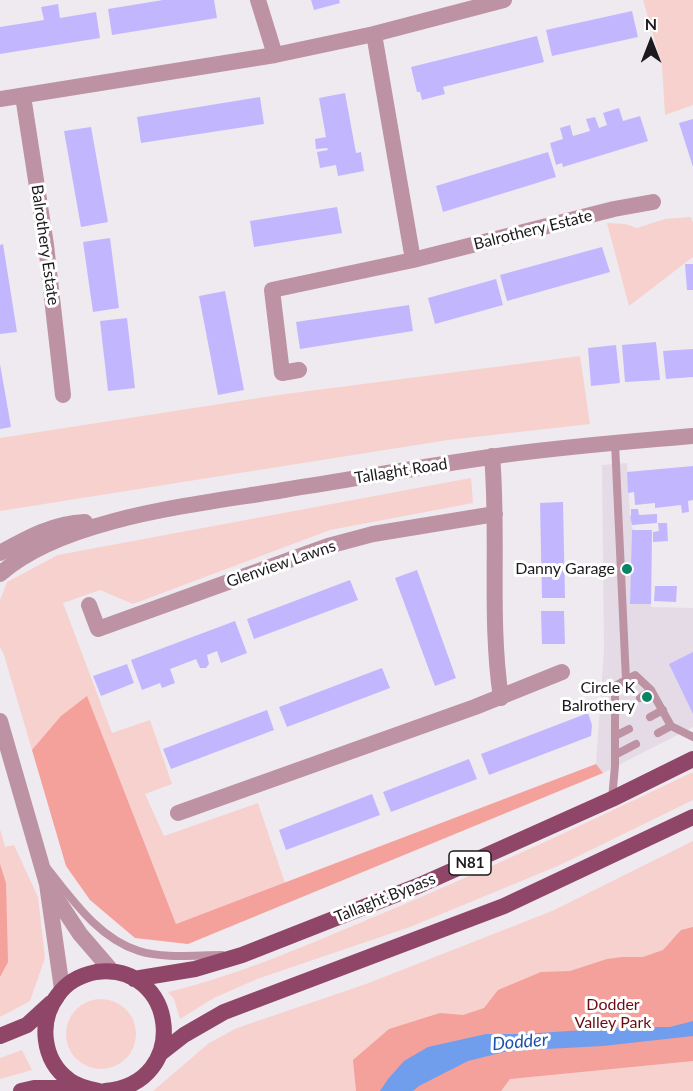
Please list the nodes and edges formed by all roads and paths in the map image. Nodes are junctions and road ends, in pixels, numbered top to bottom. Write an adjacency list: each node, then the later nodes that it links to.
1 (258, 0): 4 (street)
2 (499, 1): 3 (street)
3 (374, 34): 4 (street); 8 (street)
4 (275, 55): 5 (street)
5 (23, 96): 6 (street); 10 (street, Balrothery Estate)
6 (0, 99)
7 (653, 202): 8 (street, Balrothery Estate)
8 (413, 260): 9 (street, Balrothery Estate)
9 (299, 370)
10 (63, 395)
11 (693, 436): 12 (street, Tallaght Road)
12 (615, 443): 13 (street, Tallaght Road); 20 (lane)
13 (492, 456): 14 (street); 15 (street, Tallaght Road)
14 (495, 514): 18 (street, Glenview Lawns); 22 (street)
15 (112, 522): 16 (street, Tallaght Road); 17 (street, Tallaght Road)
16 (0, 553)
17 (0, 574)
18 (89, 605)
19 (562, 672): 22 (street)
20 (626, 680): 21 (lane); 30 (lane)
21 (651, 690): 23 (lane); 24 (lane)
22 (501, 698): 36 (street)
23 (640, 698)
24 (663, 710): 25 (lane); 27 (lane)
25 (650, 717)
26 (0, 721): 38 (street)
27 (671, 726): 29 (lane); 31 (lane)
28 (629, 729): 30 (lane)
29 (658, 733)
30 (615, 736): 33 (lane)
31 (693, 736)
32 (636, 744): 33 (lane)
33 (615, 755): 35 (lane)
34 (693, 759): 35 (main road, Tallaght Bypass / N81)
35 (612, 799): 40 (main road, Tallaght Bypass / N81)
36 (178, 813)
37 (693, 817): 45 (main road)
38 (39, 858): 39 (street); 40 (lane, N81)
39 (47, 884): 41 (street); 43 (street)
40 (242, 955): 42 (main road, Tallaght Bypass / N81)
41 (111, 970): 42 (main road); 43 (main road)
42 (134, 979): 45 (main road)
43 (57, 996): 44 (main road); 46 (main road)
44 (0, 1036)
45 (161, 1053): 48 (main road)
46 (92, 1089): 47 (main road)
47 (21, 1091)
48 (105, 1091)

